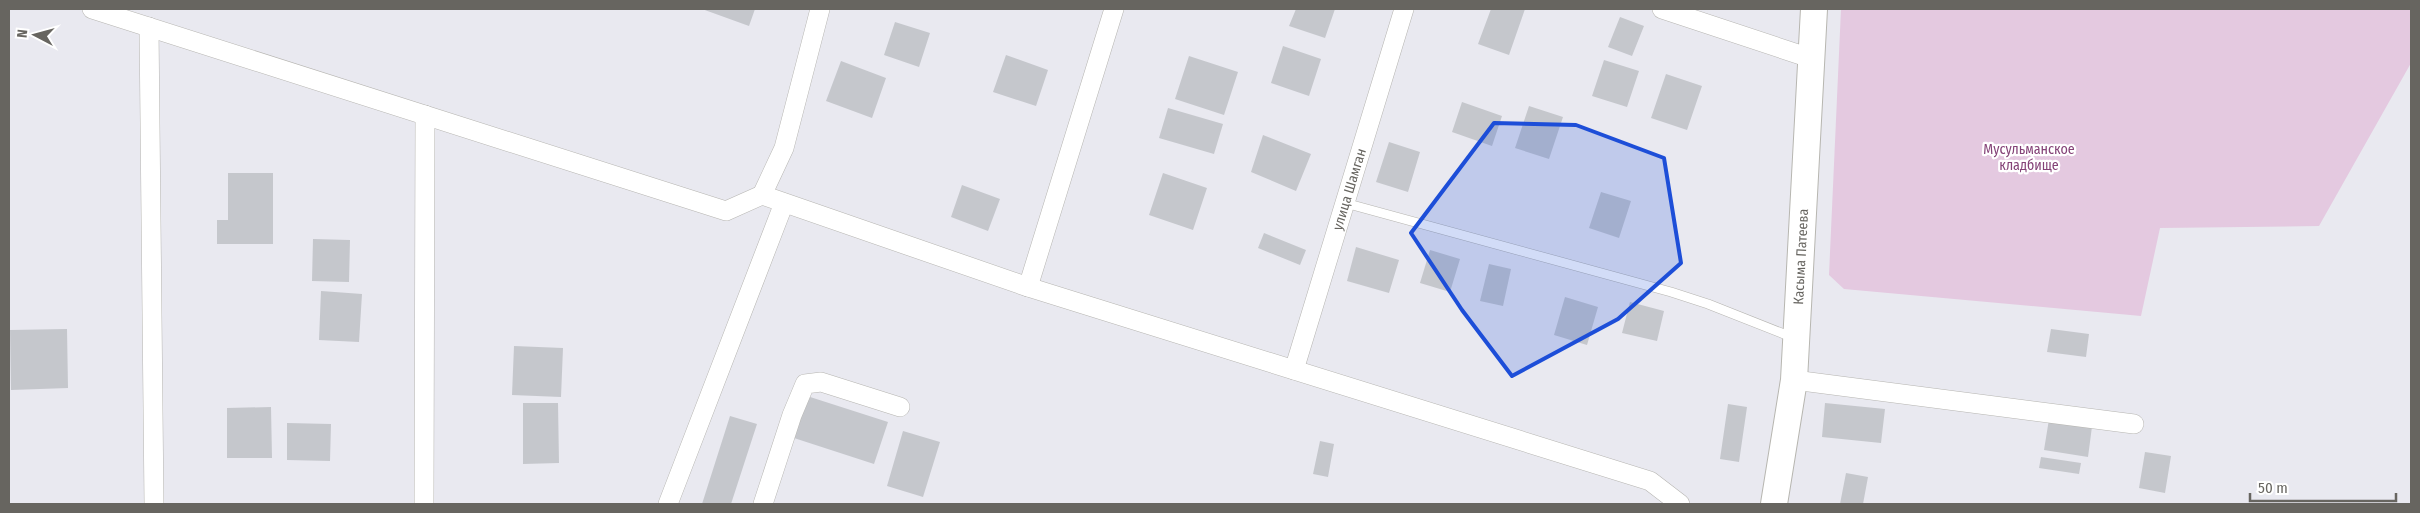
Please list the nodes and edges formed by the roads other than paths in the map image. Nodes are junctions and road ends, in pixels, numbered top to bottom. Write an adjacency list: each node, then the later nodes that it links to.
1 (92, 9): 7 (street)
2 (820, 9): 10 (street)
3 (1114, 9): 13 (street)
4 (1404, 9): 12 (street, улица Шамган)
5 (1662, 9): 8 (street)
6 (1814, 9): 8 (main road, Касыма Патеева)
7 (149, 27): 9 (street); 19 (street)
8 (1813, 59): 14 (main road, Касыма Патеева)
9 (426, 115): 10 (street); 20 (street)
10 (762, 195): 11 (street)
11 (784, 203): 13 (street); 21 (street)
12 (1345, 204): 14 (lane); 15 (street, улица Шамган)
13 (1028, 287): 15 (street)
14 (1797, 339): 16 (main road, Касыма Патеева)
15 (1294, 370): 23 (street)
16 (1794, 380): 18 (street); 24 (main road, Касыма Патеева)
17 (900, 407): 22 (street)
18 (2134, 424)
19 (154, 504)
20 (424, 504)
21 (668, 504)
22 (763, 504)
23 (1680, 504)
24 (1774, 504)

